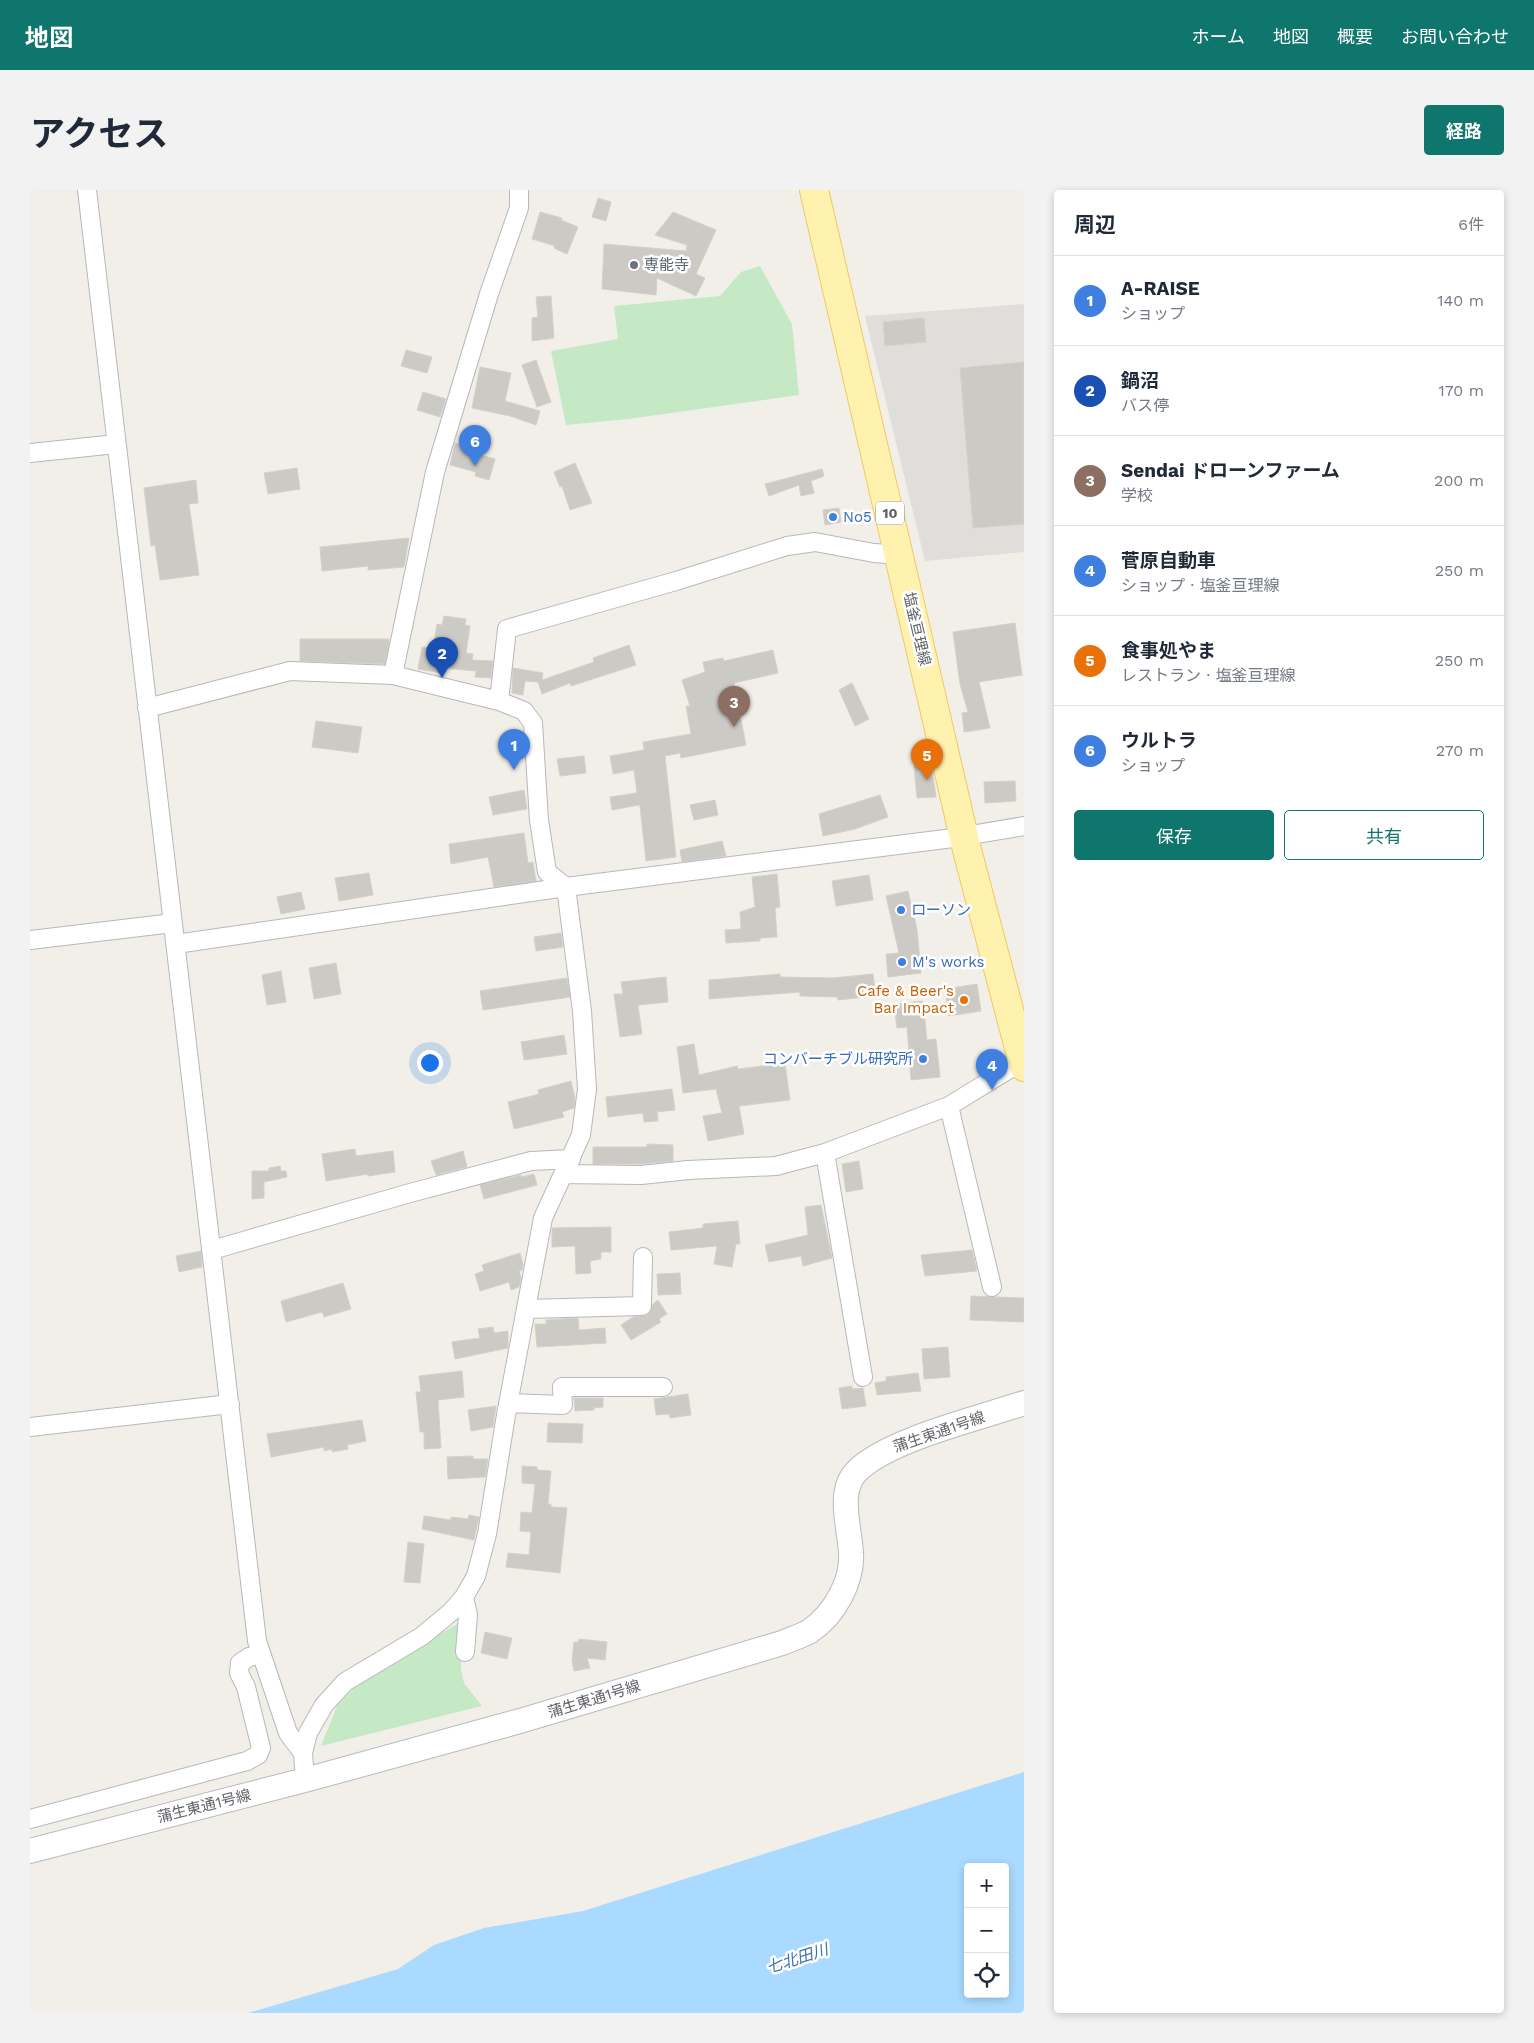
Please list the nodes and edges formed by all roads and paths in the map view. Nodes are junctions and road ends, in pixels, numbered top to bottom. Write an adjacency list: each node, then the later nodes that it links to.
1 (87, 190): 4 (street)
2 (518, 190): 7 (street)
3 (814, 190): 6 (main road, 塩釜亘理線 / 10)
4 (116, 444): 5 (street); 9 (street)
5 (30, 453)
6 (900, 555): 8 (street); 11 (main road, 塩釜亘理線 / 10)
7 (393, 675): 8 (street); 9 (street)
8 (499, 701): 12 (street)
9 (148, 708): 13 (street)
10 (1024, 826): 11 (street)
11 (964, 836): 12 (street); 16 (main road, 塩釜亘理線 / 10)
12 (566, 887): 15 (street); 19 (street)
13 (173, 923): 14 (street); 15 (street)
14 (30, 940)
15 (176, 944): 20 (street)
16 (1023, 1062): 17 (street)
17 (949, 1106): 18 (street); 22 (street)
18 (826, 1153): 19 (street); 24 (street)
19 (568, 1166): 20 (street); 23 (street)
20 (212, 1250): 28 (street)
21 (643, 1257): 23 (street)
22 (992, 1287)
23 (526, 1309): 26 (street)
24 (863, 1376)
25 (663, 1387): 26 (street)
26 (508, 1403): 30 (street)
27 (1024, 1403): 34 (street, 蒲生東通1号線)
28 (230, 1404): 29 (street); 32 (street)
29 (30, 1428)
30 (464, 1597): 31 (street); 33 (street)
31 (464, 1652)
32 (261, 1654): 33 (street); 35 (street)
33 (303, 1754): 34 (street)
34 (305, 1780): 36 (street, 蒲生東通1号線)
35 (30, 1819)
36 (30, 1851)

